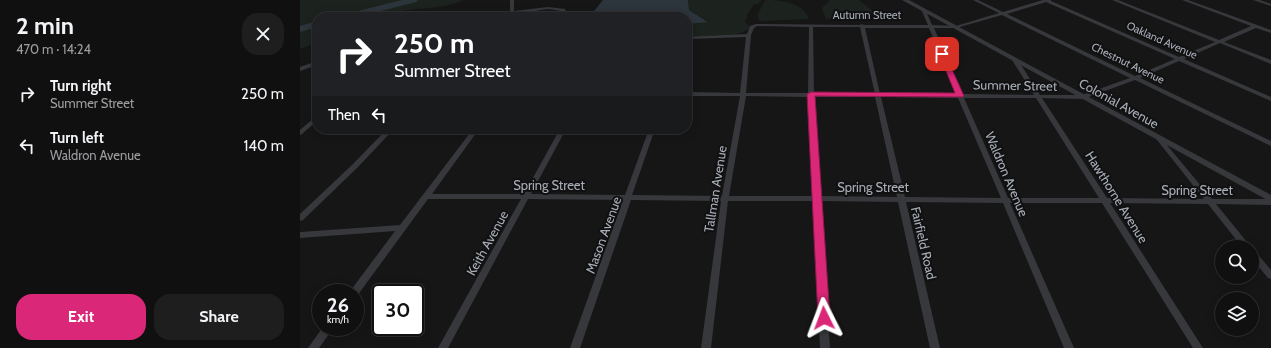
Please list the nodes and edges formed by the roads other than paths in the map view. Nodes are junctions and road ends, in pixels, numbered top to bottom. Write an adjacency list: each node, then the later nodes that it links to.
1 (512, 0): 10 (street)
2 (905, 0): 9 (street, Colonial Avenue)
3 (975, 0): 13 (street, Chestnut Avenue)
4 (1047, 0): 13 (street, Autumn Street); 23 (street, Oakland Avenue)
5 (1114, 0): 22 (street)
6 (1184, 0): 17 (street)
7 (1255, 0): 8 (street)
8 (1271, 5)
9 (923, 9): 16 (street, Waldron Avenue); 18 (street, Colonial Avenue)
10 (512, 12)
11 (519, 12): 12 (street)
12 (564, 12)
13 (1003, 14): 18 (street, Autumn Street); 28 (street, Chestnut Avenue)
14 (811, 25): 15 (street, Autumn Street); 20 (street, Autumn Street); 30 (street)
15 (862, 25): 16 (street, Autumn Street); 32 (street, Fairfield Road)
16 (930, 26): 18 (street, Autumn Street); 33 (street, Waldron Avenue)
17 (1256, 26): 19 (street); 22 (street, Summer Street)
18 (956, 27): 24 (street, Colonial Avenue)
19 (1271, 32)
20 (749, 34): 21 (street, Autumn Street); 31 (street, Tallman Avenue)
21 (692, 38)
22 (1220, 42): 23 (street, Summer Street); 25 (street)
23 (1180, 59): 28 (street, Summer Street); 36 (street, Oakland Avenue)
24 (1015, 60): 34 (street, Hawthorne Avenue); 35 (street, Colonial Avenue)
25 (1271, 62)
26 (312, 65): 27 (street)
27 (300, 69)
28 (1135, 78): 35 (street, Summer Street); 44 (street, Chestnut Avenue)
29 (692, 94): 31 (street, Summer Street)
30 (811, 94): 31 (street, Summer Street); 32 (street, Summer Street); 50 (street)
31 (743, 95): 48 (street, Tallman Avenue)
32 (878, 95): 33 (street, Summer Street); 51 (street, Fairfield Road)
33 (960, 96): 34 (street, Summer Street); 52 (street, Waldron Avenue)
34 (1039, 96): 35 (street, Summer Street); 53 (street, Hawthorne Avenue)
35 (1083, 97): 43 (street, Colonial Avenue)
36 (1271, 99)
37 (312, 122): 38 (street)
38 (300, 133)
39 (385, 134): 56 (street)
40 (472, 134): 45 (street)
41 (560, 134): 46 (street, Keith Avenue)
42 (650, 134): 47 (street, Mason Avenue)
43 (1160, 138): 49 (street, Colonial Avenue); 54 (street)
44 (1271, 144)
45 (427, 196): 46 (street, Spring Street); 57 (street)
46 (526, 196): 47 (street, Spring Street); 65 (street, Keith Avenue)
47 (629, 197): 48 (street, Spring Street); 66 (street, Mason Avenue)
48 (725, 198): 50 (street, Spring Street); 67 (street, Tallman Avenue)
49 (1271, 198)
50 (817, 199): 51 (street, Spring Street); 68 (street)
51 (902, 199): 52 (street, Spring Street); 69 (street, Fairfield Road)
52 (1005, 200): 53 (street, Spring Street); 70 (street, Waldron Avenue)
53 (1106, 201): 54 (street, Spring Street); 71 (street, Hawthorne Avenue)
54 (1210, 202): 55 (street, Spring Street); 59 (street)
55 (1271, 202)
56 (300, 218)
57 (403, 228): 58 (street); 62 (street)
58 (300, 235)
59 (1241, 240)
60 (1259, 261): 61 (street)
61 (1271, 276)
62 (361, 284)
63 (322, 336): 64 (street)
64 (313, 348)
65 (444, 348)
66 (575, 348)
67 (706, 348)
68 (825, 348)
69 (935, 348)
70 (1069, 348)
71 (1198, 348)

